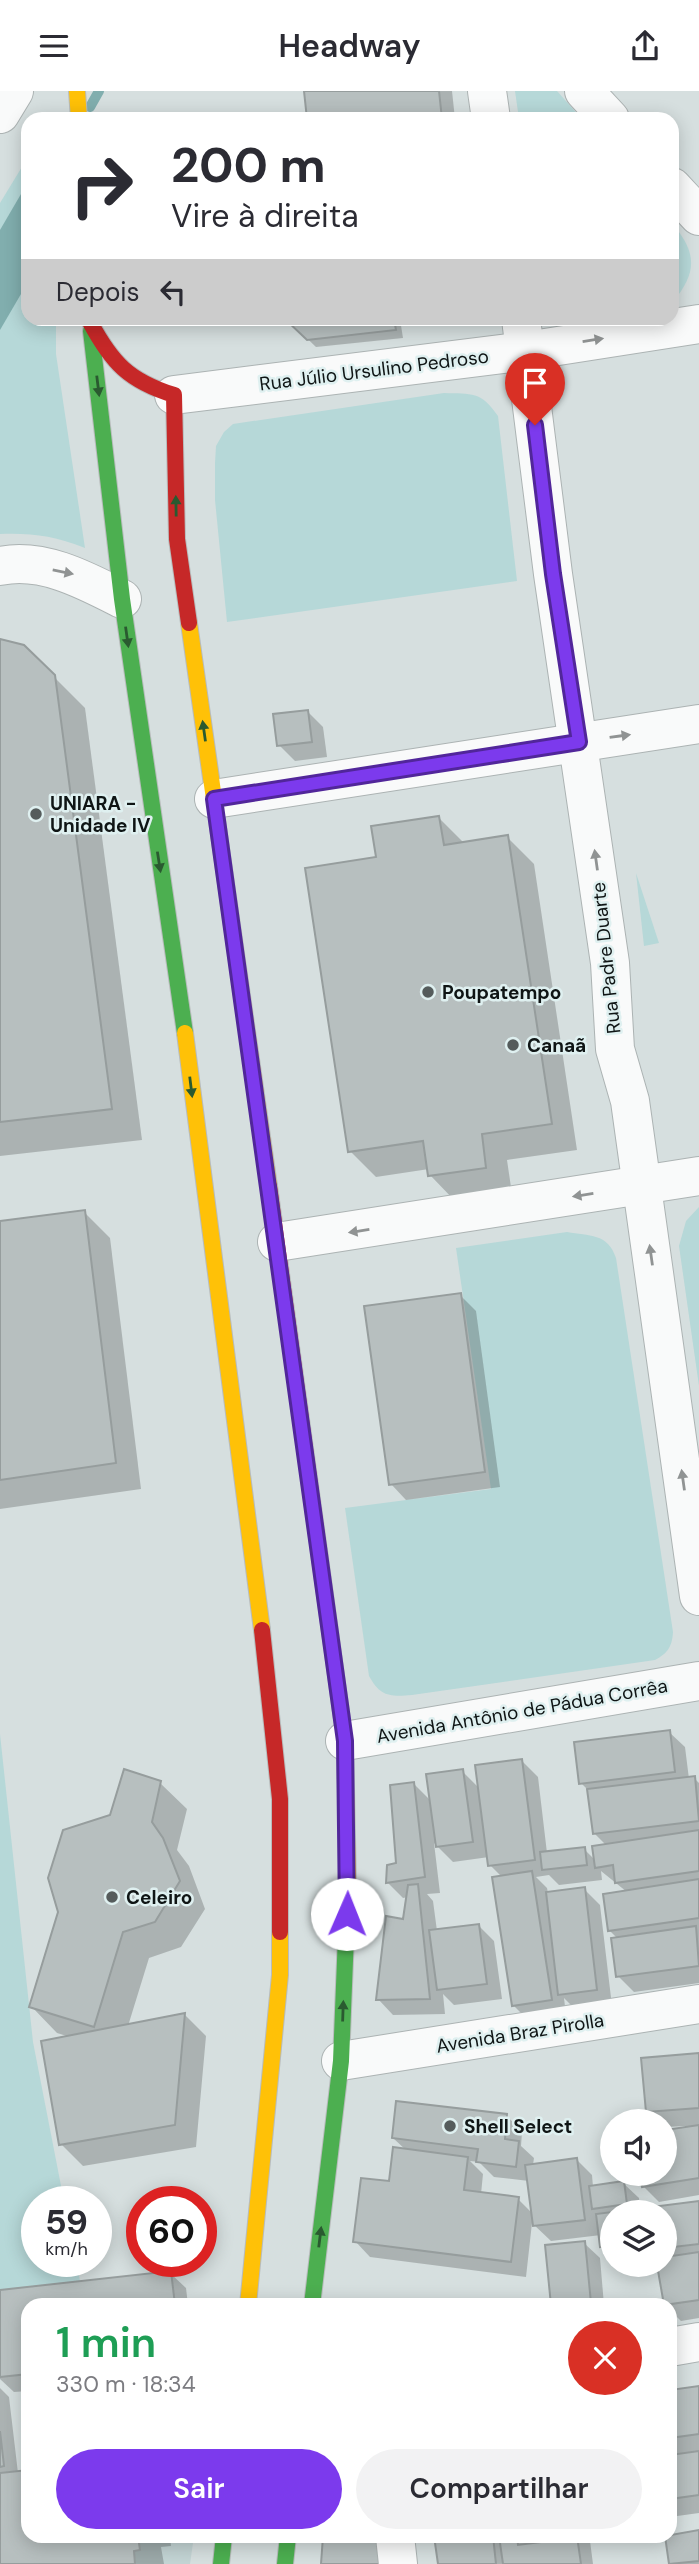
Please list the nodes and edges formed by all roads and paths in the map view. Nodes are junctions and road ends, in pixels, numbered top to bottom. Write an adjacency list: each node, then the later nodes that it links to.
1 (14, 91): 8 (street)
2 (77, 91): 5 (main road)
3 (487, 91): 6 (street)
4 (584, 91): 7 (street)
5 (78, 112)
6 (491, 112)
7 (604, 112)
8 (0, 114)
9 (679, 195): 10 (street)
10 (699, 216)
11 (699, 324): 12 (street, Rua Júlio Ursulino Pedroso, one-way to 11)
12 (679, 325)
13 (91, 326): 19 (main road, one-way to 19)
14 (93, 326): 17 (main road)
15 (667, 326): 16 (street, Rua Júlio Ursulino Pedroso, one-way to 15)
16 (523, 335): 17 (street, Rua Júlio Ursulino Pedroso); 21 (street, Rua Padre Duarte)
17 (174, 395): 22 (main road, one-way to 17)
18 (0, 566): 19 (street, one-way to 19)
19 (122, 599): 31 (main road, one-way to 31)
20 (699, 724): 21 (street, one-way to 20)
21 (579, 742): 22 (street); 24 (street, Rua Padre Duarte, one-way to 21)
22 (214, 799): 25 (main road)
23 (699, 1176): 24 (street)
24 (641, 1185): 25 (street, one-way to 25); 26 (street, Rua Padre Duarte, one-way to 24)
25 (277, 1242): 28 (main road)
26 (699, 1596)
27 (699, 1681): 28 (street, Avenida Antônio de Pádua Corrêa)
28 (345, 1741): 30 (main road, one-way to 28)
29 (699, 2004): 30 (street, Avenida Braz Pirolla)
30 (341, 2061): 32 (main road, one-way to 30)
31 (249, 2298)
32 (313, 2298)
33 (699, 2342): 34 (street)
34 (677, 2346)
35 (223, 2543): 38 (main road)
36 (287, 2543): 39 (main road)
37 (396, 2543): 40 (street)
38 (220, 2564)
39 (285, 2564)
40 (398, 2564)

